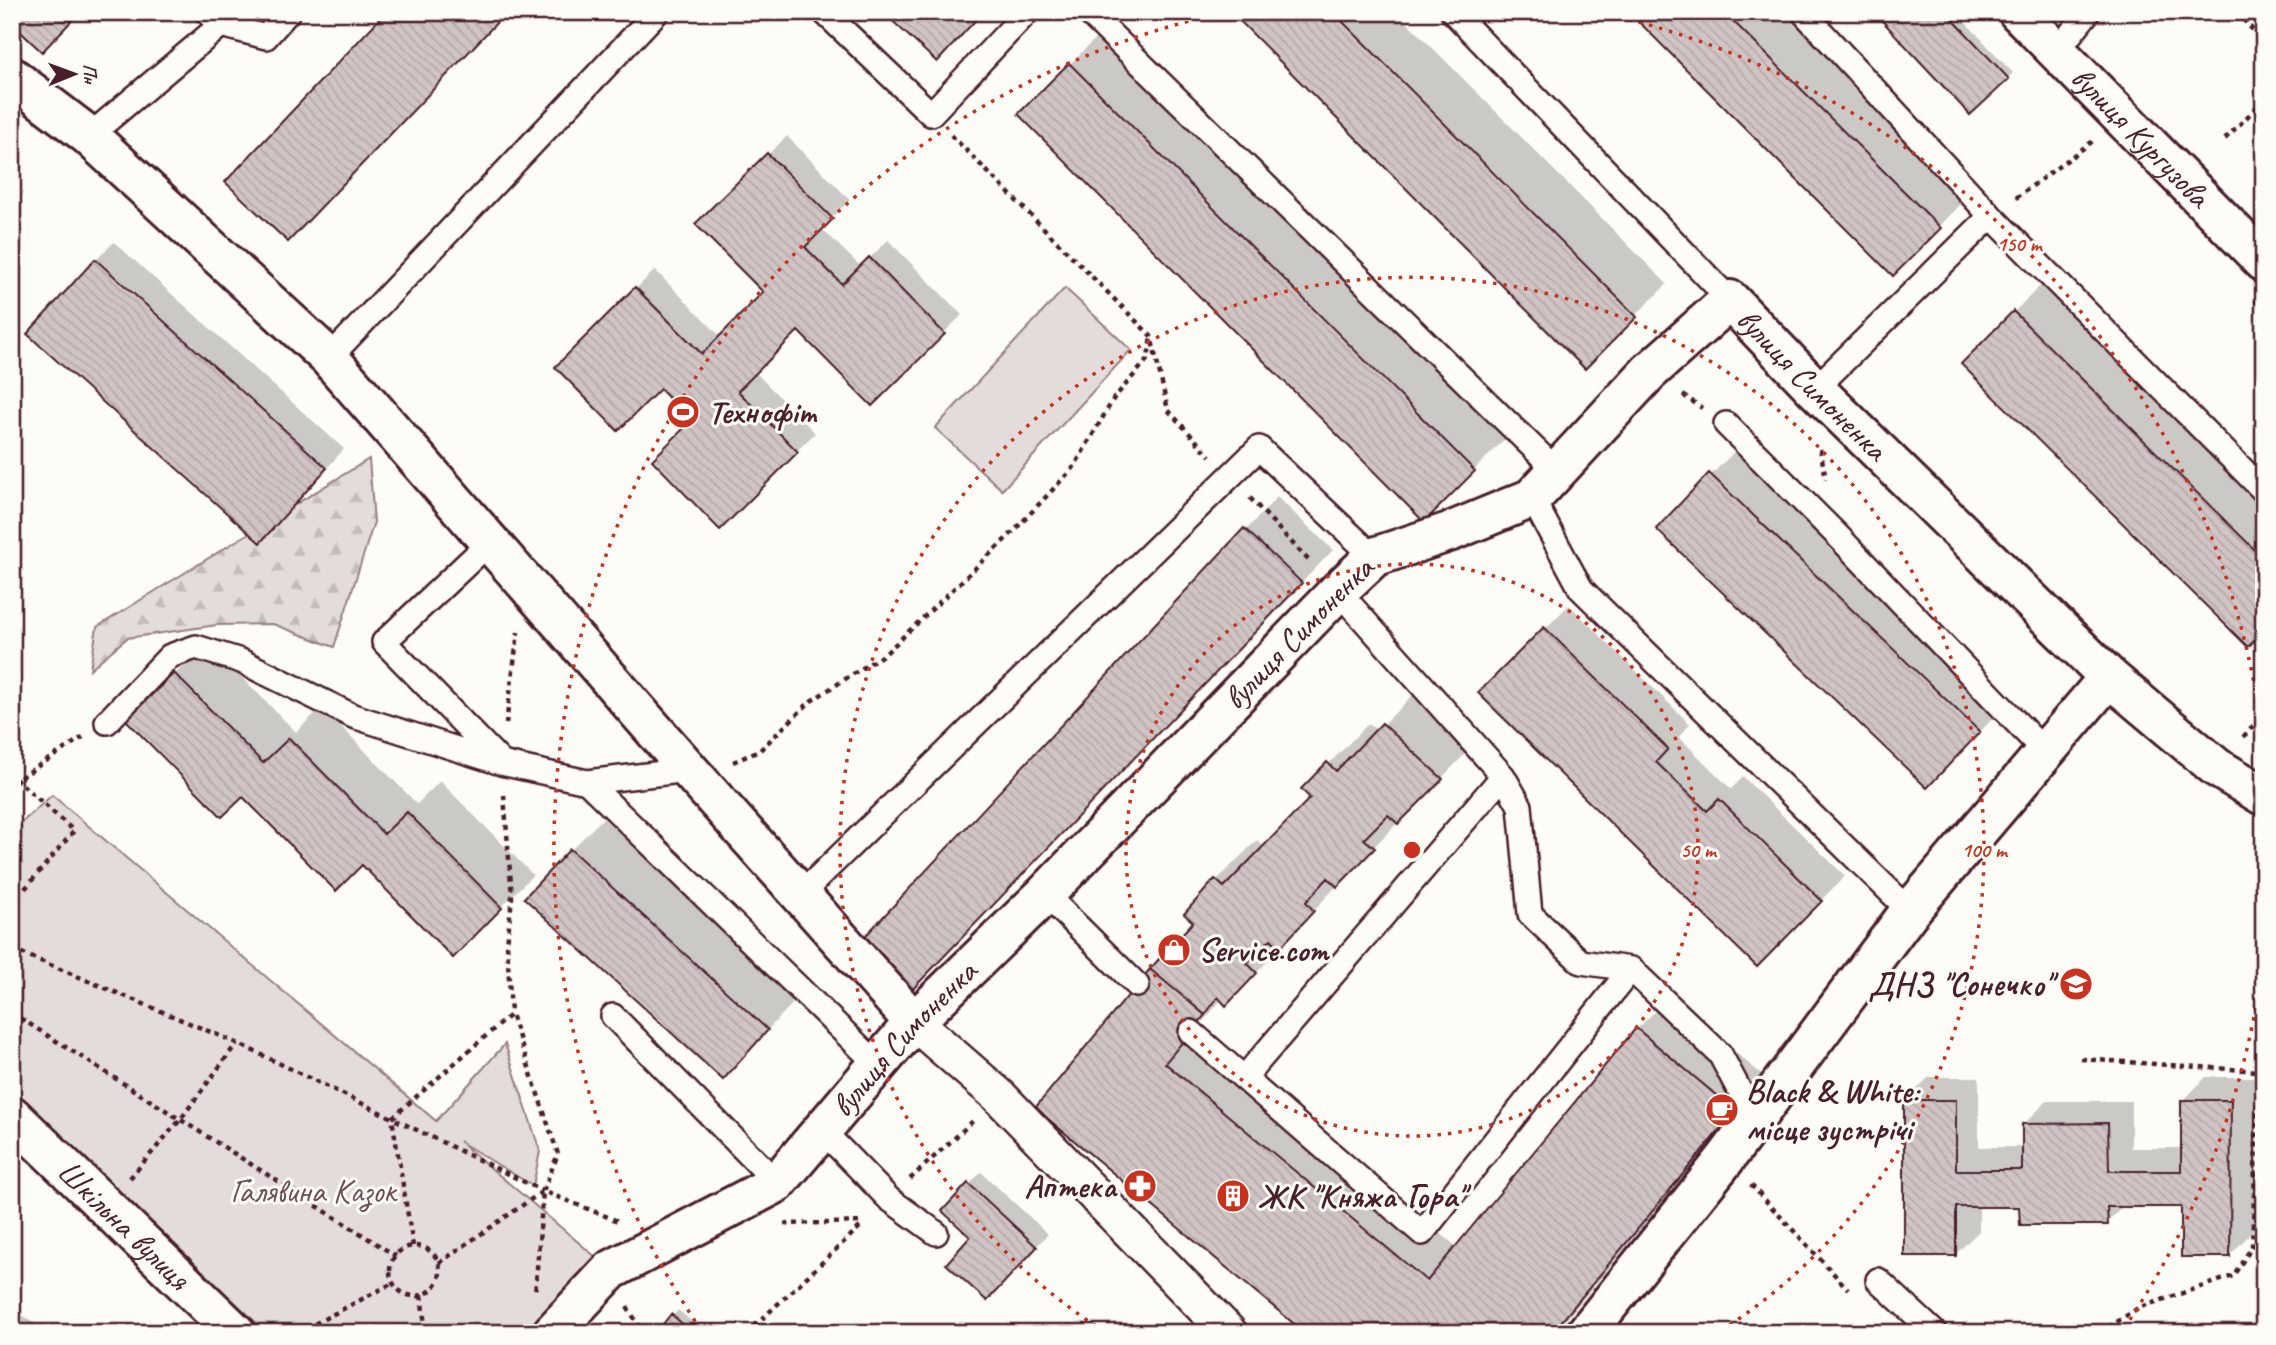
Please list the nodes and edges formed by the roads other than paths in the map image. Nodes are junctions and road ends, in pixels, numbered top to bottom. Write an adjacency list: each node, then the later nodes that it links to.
1 (288, 12): 10 (lane)
2 (657, 12): 17 (lane)
3 (824, 12): 4 (lane)
4 (1027, 12)
5 (1088, 12): 20 (lane)
6 (1453, 12): 16 (lane)
7 (1803, 12): 14 (lane)
8 (2018, 12): 11 (street, вулиця Кургузова)
9 (2088, 12): 11 (lane)
10 (214, 19): 13 (lane)
11 (2057, 51): 15 (street, вулиця Кургузова)
12 (12, 77): 13 (street)
13 (89, 136): 17 (street)
14 (1991, 216): 18 (lane); 21 (lane)
15 (2264, 262)
16 (1730, 300): 18 (street, вулиця Симоненка); 20 (street, вулиця Симоненка)
17 (329, 358): 22 (street)
18 (1815, 389): 25 (street, вулиця Симоненка)
19 (1726, 424): 27 (lane)
20 (1544, 484): 23 (street, вулиця Симоненка); 35 (lane)
21 (2264, 491)
22 (490, 542): 28 (lane); 29 (street)
23 (1374, 557): 24 (street, вулиця Симоненка); 34 (lane)
24 (1338, 591): 30 (lane); 33 (street, вулиця Симоненка)
25 (2109, 677): 27 (street); 32 (street, вулиця Симоненка)
26 (107, 722): 28 (lane)
27 (2045, 752): 35 (street)
28 (501, 763): 31 (lane)
29 (689, 770): 31 (lane); 34 (street)
30 (1503, 776): 36 (lane); 42 (lane)
31 (587, 782): 41 (lane)
32 (2264, 796)
33 (1045, 894): 37 (lane); 39 (street, вулиця Симоненка)
34 (800, 895): 39 (street)
35 (1910, 911): 44 (street)
36 (1632, 969): 42 (lane); 44 (lane)
37 (1136, 985)
38 (612, 1016): 46 (lane)
39 (914, 1022): 41 (street, вулиця Симоненка); 51 (street)
40 (1191, 1032): 42 (lane)
41 (878, 1065): 45 (street, вулиця Симоненка)
42 (1244, 1078)
43 (12, 1116): 50 (street, Шкільна вулиця)
44 (1754, 1118): 52 (street)
45 (822, 1130): 46 (street, вулиця Симоненка); 47 (lane)
46 (776, 1183): 49 (street, вулиця Симоненка)
47 (936, 1233)
48 (1878, 1280): 53 (lane)
49 (543, 1320)
50 (236, 1333)
51 (1229, 1333)
52 (1586, 1333)
53 (1935, 1333)

